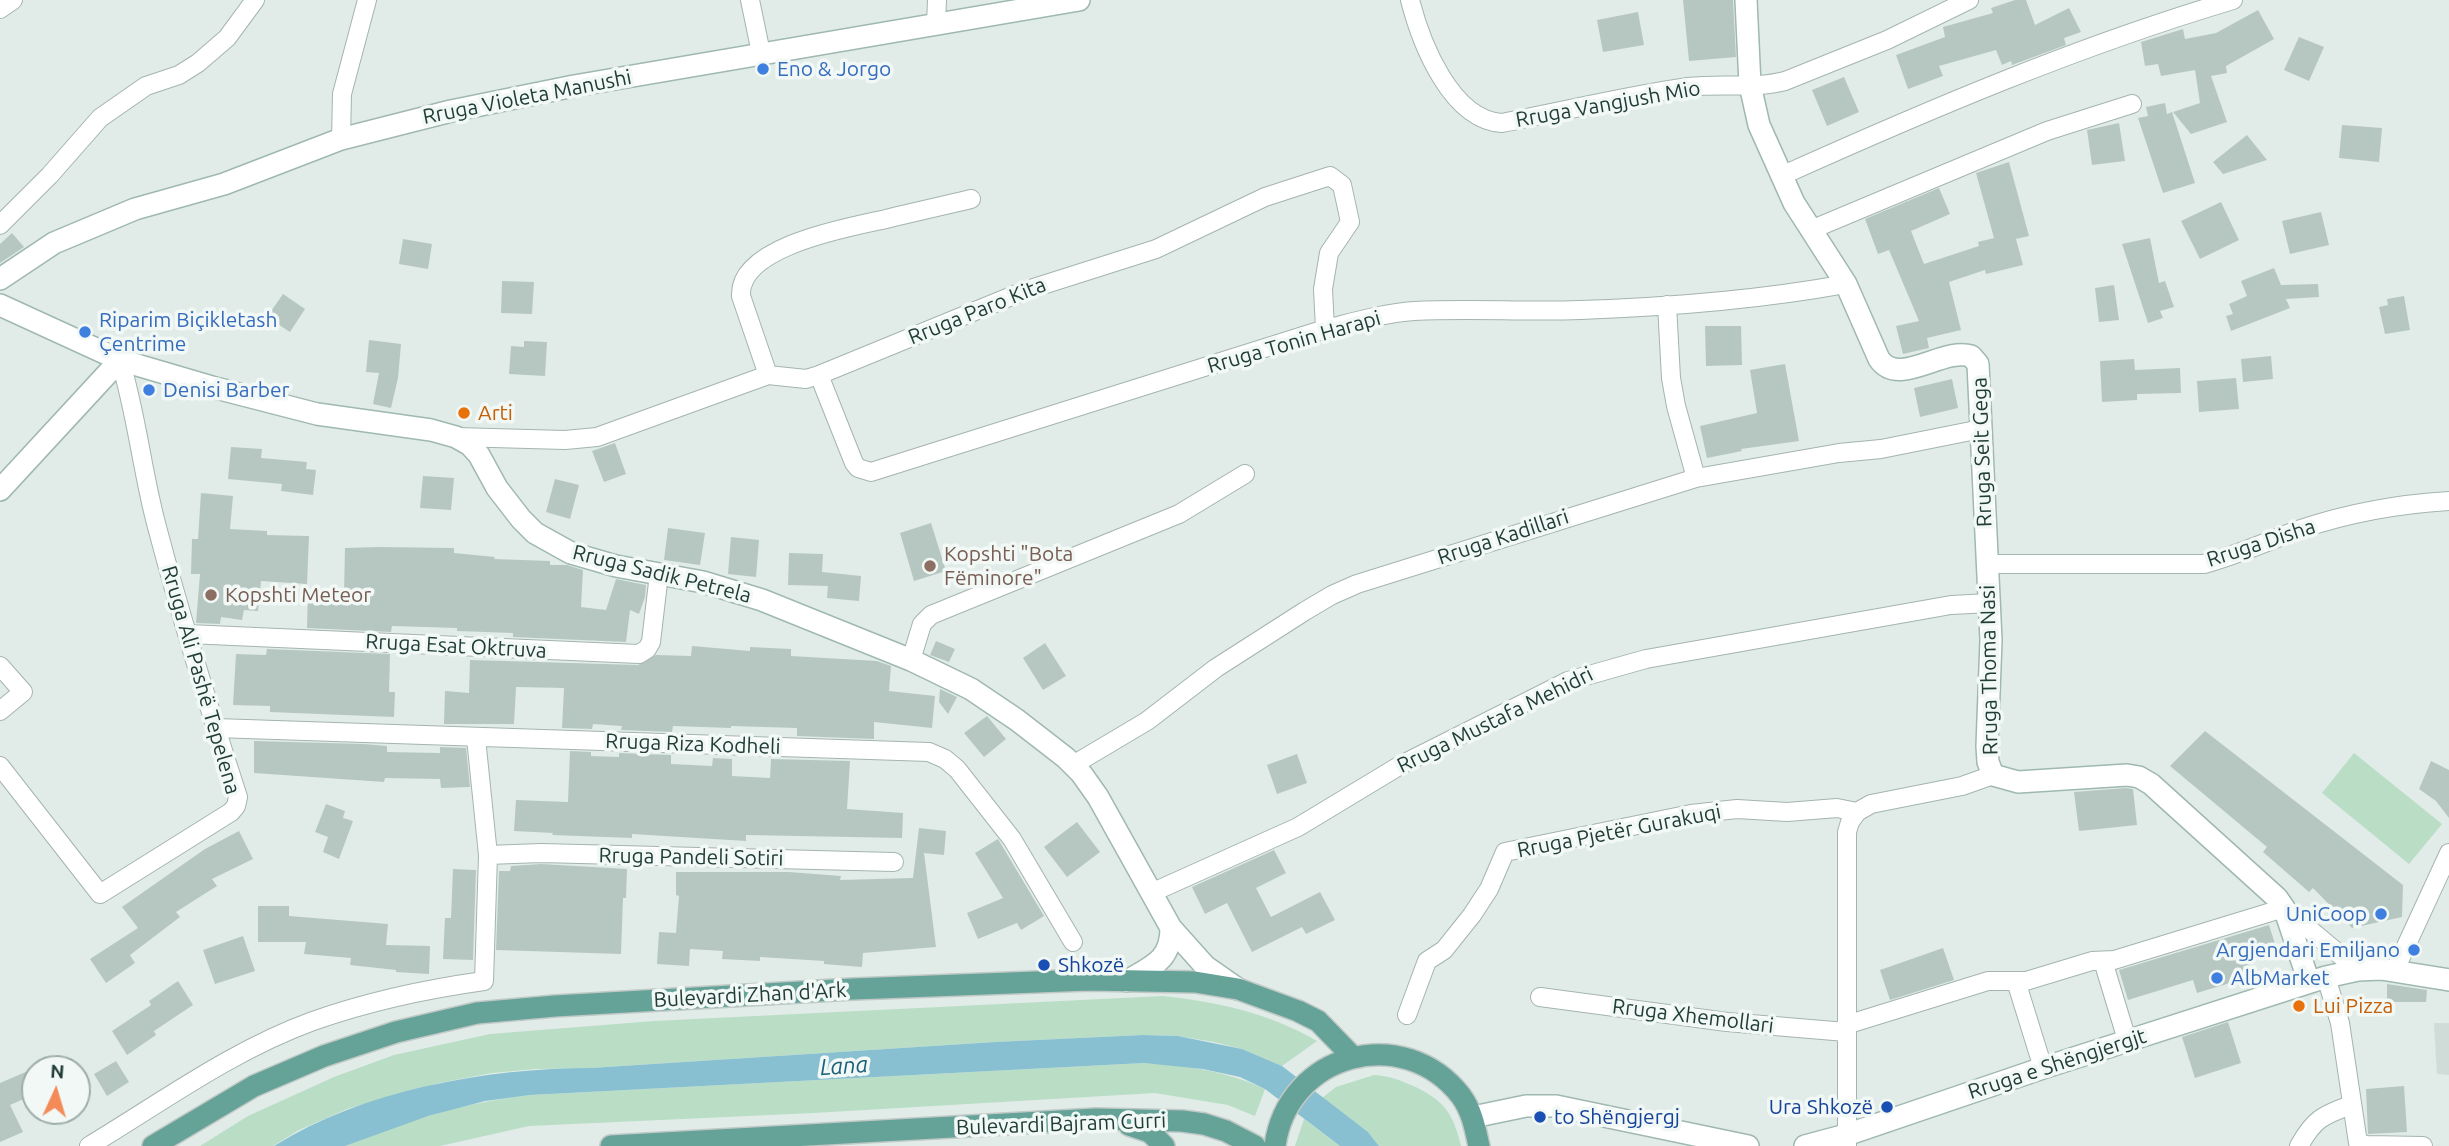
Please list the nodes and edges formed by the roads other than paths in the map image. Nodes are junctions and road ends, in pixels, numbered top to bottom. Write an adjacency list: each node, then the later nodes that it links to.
1 (13, 0): 11 (street)
2 (255, 0): 19 (street)
3 (367, 0): 16 (street)
4 (750, 0): 13 (street)
5 (937, 0): 12 (street)
6 (1079, 0): 12 (street, Rruga Violeta Manushi)
7 (1410, 0): 14 (street, Rruga Vangjush Mio)
8 (1746, 0): 14 (street)
9 (1969, 0): 14 (street, Rruga Vangjush Mio)
10 (2233, 0): 17 (street)
11 (0, 9)
12 (936, 23): 13 (street, Rruga Violeta Manushi)
13 (761, 52): 16 (street, Rruga Violeta Manushi)
14 (1750, 86): 17 (street)
15 (2132, 104): 20 (street)
16 (341, 139): 21 (street, Rruga Violeta Manushi)
17 (1781, 176): 20 (street, Rruga Seit Gega)
18 (971, 199): 27 (street)
19 (0, 225)
20 (1813, 229): 22 (street, Rruga Seit Gega)
21 (0, 279)
22 (1846, 284): 24 (street, Rruga Tonin Harapi); 29 (street, Rruga Seit Gega)
23 (0, 305): 26 (street, Rruga Sadik Petrela)
24 (1667, 305): 25 (street, Rruga Tonin Harapi); 32 (street)
25 (1325, 329): 28 (street, Rruga Tonin Harapi); 28 (street, Rruga Paro Kita)
26 (120, 360): 30 (street, Rruga Sadik Petrela); 33 (street); 38 (street, Rruga Ali Pashë Tepelena)
27 (768, 375): 28 (street, Rruga Paro Kita); 30 (street, Rruga Paro Kita)
28 (819, 375)
29 (1981, 429): 32 (street, Rruga Kadillari); 35 (street, Rruga Seit Gega)
30 (456, 437): 36 (street, Rruga Sadik Petrela)
31 (1245, 474): 39 (street)
32 (1696, 478): 44 (street, Rruga Kadillari)
33 (0, 490)
34 (2449, 501): 35 (street, Rruga Disha)
35 (1987, 564): 37 (street, Rruga Thoma Nasi)
36 (659, 574): 38 (street, Rruga Esat Oktruva); 39 (street, Rruga Sadik Petrela)
37 (1990, 603): 46 (street, Rruga Thoma Nasi); 51 (street, Rruga Mustafa Mehidri)
38 (188, 634): 42 (street, Rruga Ali Pashë Tepelena)
39 (911, 660): 44 (street, Rruga Sadik Petrela)
40 (0, 666): 41 (street)
41 (0, 711)
42 (216, 728): 43 (street, Rruga Riza Kodheli); 45 (street, Rruga Ali Pashë Tepelena)
43 (476, 738): 49 (street); 54 (street, Rruga Riza Kodheli)
44 (1073, 765): 51 (street, Rruga Sadik Petrela)
45 (0, 766)
46 (1993, 775): 47 (street); 52 (street)
47 (1857, 812): 64 (street, Rruga Pjetër Gurakuqi); 65 (street)
48 (2449, 853): 57 (street)
49 (488, 855): 50 (street, Rruga Pandeli Sotiri); 74 (street)
50 (894, 862)
51 (1151, 893): 53 (street, Rruga Sadik Petrela)
52 (2284, 908): 55 (street); 56 (street); 58 (street)
53 (1171, 928): 60 (street); 62 (street, Rruga Sadik Petrela)
54 (1073, 942)
55 (2103, 961): 61 (street); 66 (street)
56 (2358, 970): 57 (street, Rruga e Shëngjergjt); 58 (street, Rruga e Shëngjergjt)
57 (2395, 970): 59 (street, Rruga e Shëngjergjt)
58 (2318, 980): 66 (street, Rruga e Shëngjergjt); 69 (street)
59 (2449, 980)
60 (1127, 981): 62 (main road, Bulevardi Zhan d'Ark); 75 (main road, Bulevardi Zhan d'Ark)
61 (2016, 981): 65 (street); 68 (street)
62 (1238, 989): 67 (main road, Bulevardi Zhan d'Ark)
63 (1540, 998): 65 (street, Rruga Xhemollari)
64 (1406, 1015)
65 (1846, 1029): 73 (street)
66 (2127, 1040): 68 (street, Rruga e Shëngjergjt)
67 (1353, 1057): 70 (main road); 72 (main road)
68 (2043, 1068): 73 (street, Rruga e Shëngjergjt)
69 (2351, 1105): 82 (street); 83 (street)
70 (1473, 1117): 79 (main road); 80 (street)
71 (1096, 1119): 76 (main road, Bulevardi Bajram Curri); 77 (main road); 78 (main road, Bulevardi Bajram Curri)
72 (1277, 1138)
73 (1847, 1140): 81 (street, Rruga e Shëngjergjt)
74 (89, 1146)
75 (153, 1146)
76 (611, 1146)
77 (1164, 1146)
78 (1255, 1146)
79 (1479, 1146)
80 (1748, 1146)
81 (1805, 1146)
82 (2300, 1146)
83 (2423, 1146)

